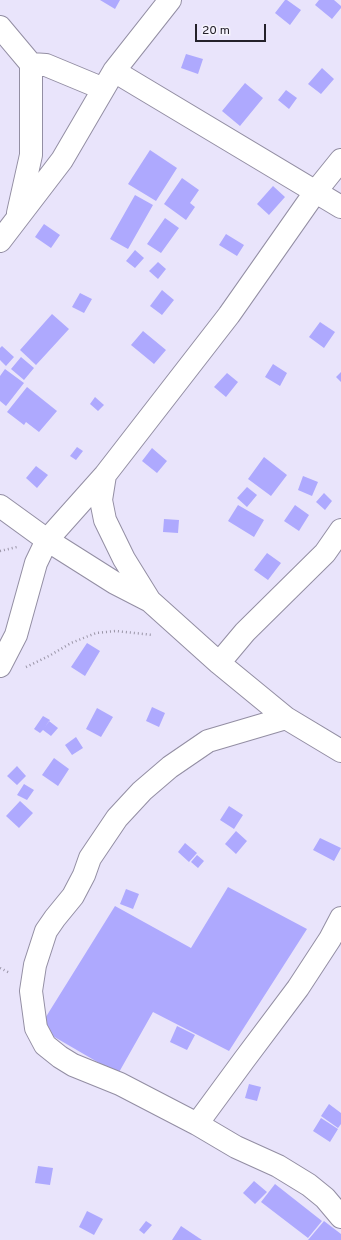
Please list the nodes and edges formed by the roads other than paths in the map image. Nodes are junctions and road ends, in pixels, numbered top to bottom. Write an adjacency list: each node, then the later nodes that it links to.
1 (170, 0): 4 (street)
2 (0, 27): 3 (street)
3 (31, 64): 5 (street); 9 (street)
4 (114, 71): 7 (street); 9 (street)
5 (99, 87)
6 (341, 160): 7 (street)
7 (316, 191): 8 (street); 11 (street)
8 (341, 207)
9 (17, 218): 10 (street)
10 (0, 241)
11 (105, 475): 14 (street); 15 (street)
12 (0, 506): 14 (street)
13 (341, 530): 16 (street)
14 (47, 540): 15 (street); 17 (street)
15 (150, 601): 16 (street)
16 (219, 663): 18 (street)
17 (0, 666)
18 (286, 718): 19 (street); 21 (street)
19 (341, 751)
20 (341, 918): 21 (street)
21 (198, 1124): 22 (street)
22 (341, 1217)

